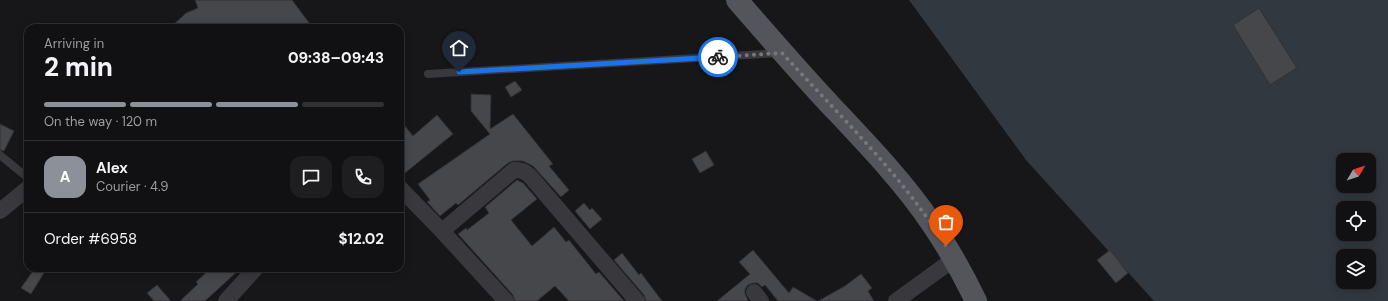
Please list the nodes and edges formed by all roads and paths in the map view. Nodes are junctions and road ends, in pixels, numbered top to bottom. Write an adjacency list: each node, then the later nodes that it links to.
1 (737, 0): 2 (main road)
2 (782, 53): 3 (lane); 10 (main road)
3 (428, 74)
4 (0, 154): 5 (lane)
5 (24, 175)
6 (24, 191): 8 (street)
7 (404, 192): 9 (street)
8 (0, 211)
9 (442, 231): 13 (street); 14 (street)
10 (954, 259): 15 (street); 16 (main road)
11 (252, 272): 12 (street)
12 (226, 301)
13 (506, 301)
14 (637, 301)
15 (896, 301)
16 (976, 301)

